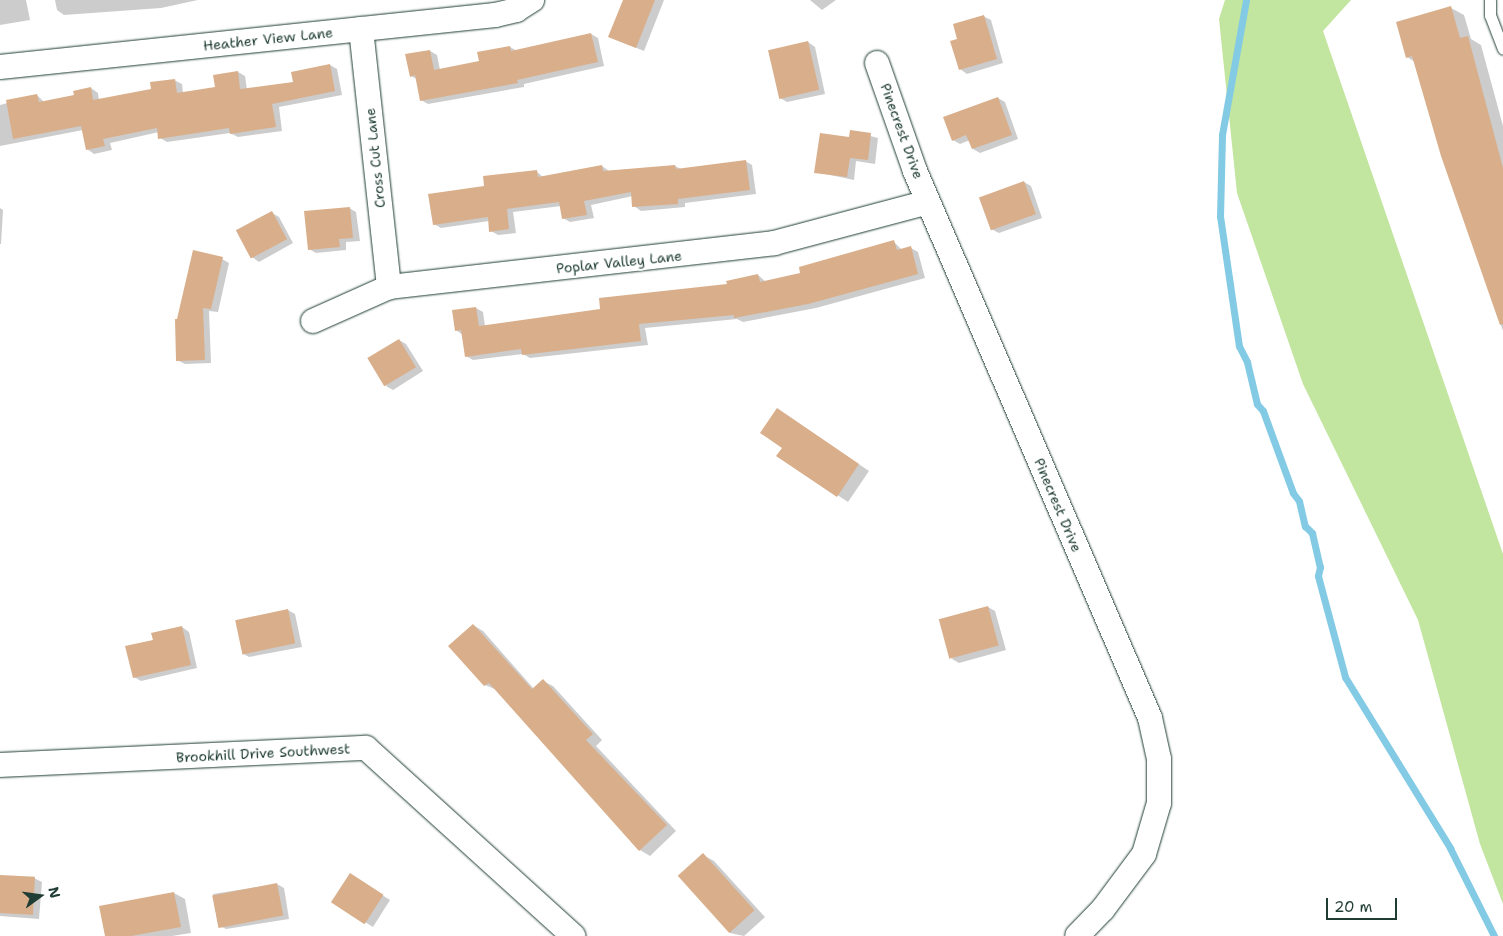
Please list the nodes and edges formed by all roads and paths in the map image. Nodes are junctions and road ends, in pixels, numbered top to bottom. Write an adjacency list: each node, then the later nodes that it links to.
1 (532, 0): 3 (street, Heather View Lane)
2 (1490, 0): 4 (lane)
3 (361, 29): 6 (street, Heather View Lane); 8 (street, Cross Cut Lane)
4 (1503, 49)
5 (878, 63): 7 (street, Pinecrest Drive)
6 (0, 67)
7 (928, 202): 8 (street, Poplar Valley Lane); 12 (street, Pinecrest Drive)
8 (389, 287): 9 (street, Poplar Valley Lane)
9 (312, 321)
10 (0, 765): 11 (street, Brookhill Drive Southwest)
11 (573, 936)
12 (1077, 936)

